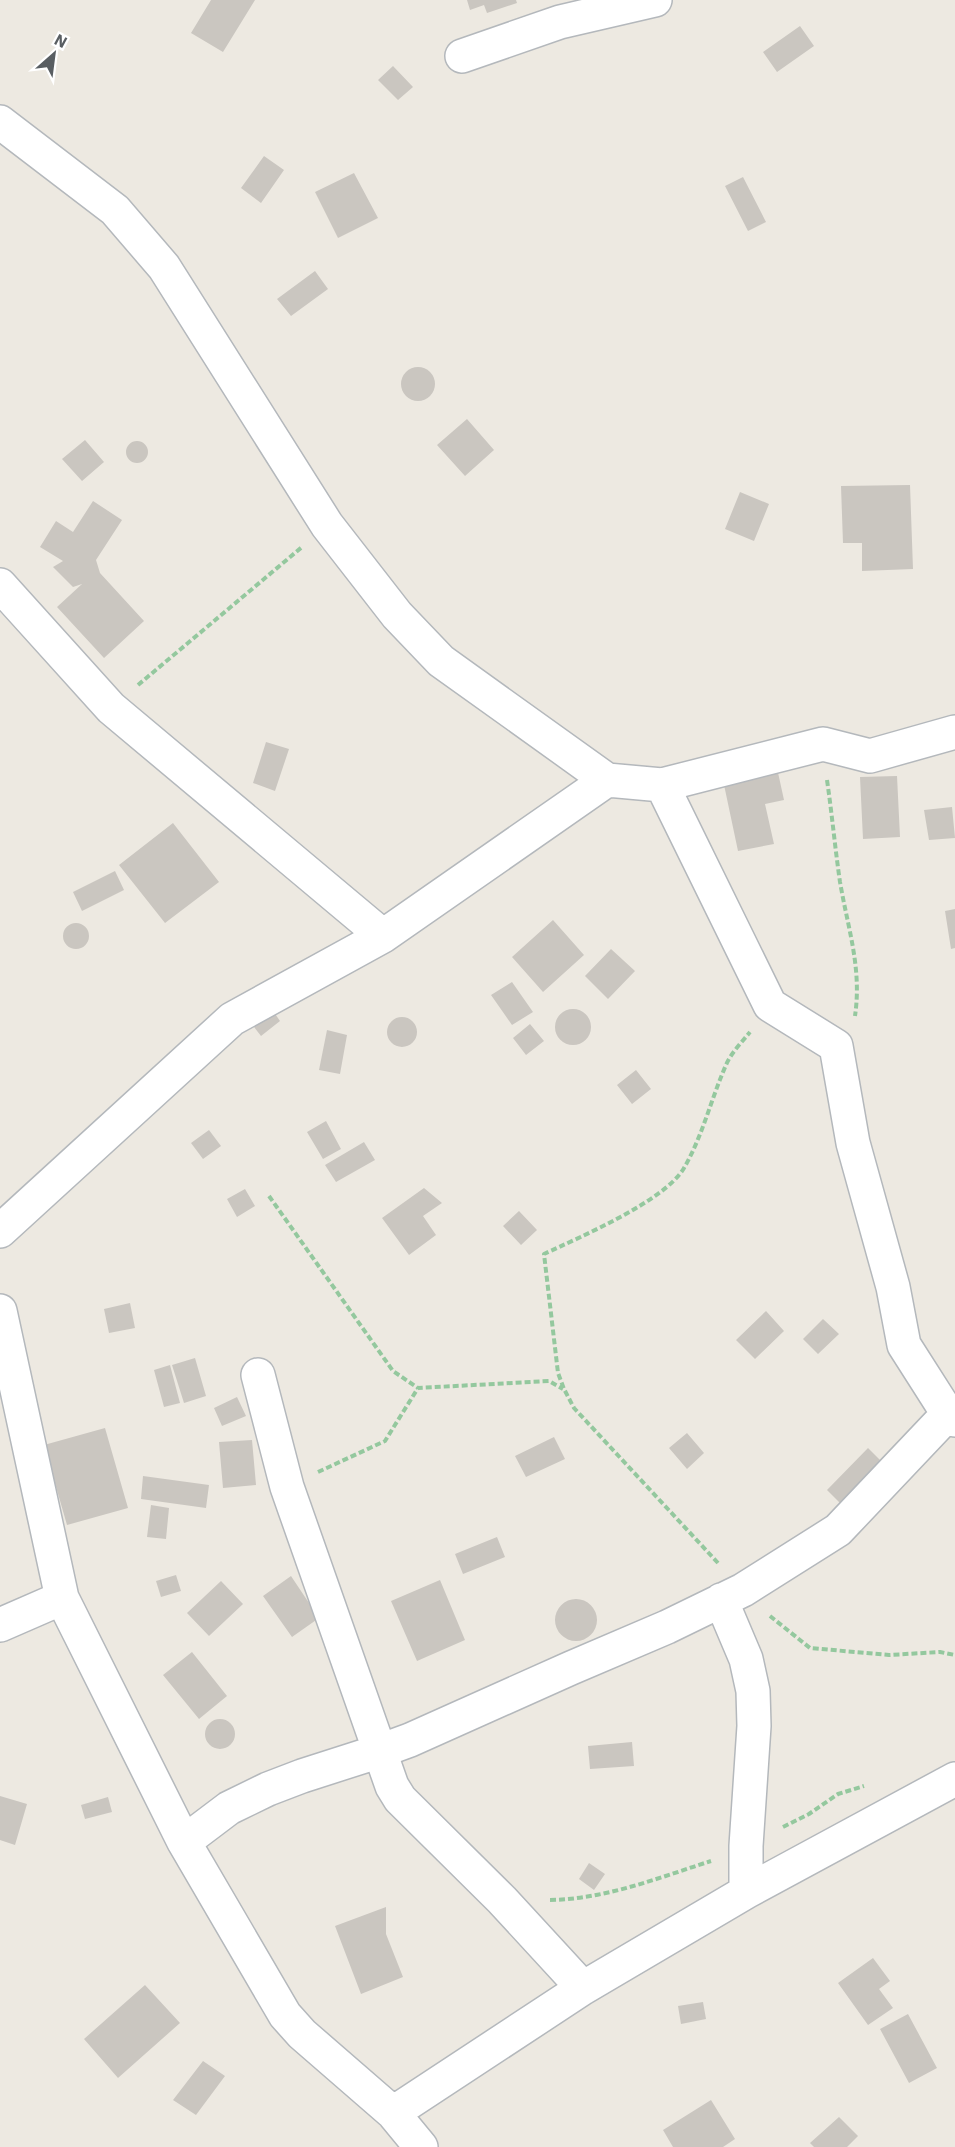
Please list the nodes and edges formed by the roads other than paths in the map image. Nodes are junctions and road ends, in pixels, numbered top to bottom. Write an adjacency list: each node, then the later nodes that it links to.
1 (655, 0): 2 (street)
2 (462, 56)
3 (3, 126): 6 (street)
4 (0, 585): 8 (street)
5 (955, 732): 7 (street)
6 (608, 780): 7 (street); 8 (street)
7 (662, 785): 12 (street)
8 (383, 936): 9 (street)
9 (0, 1231)
10 (0, 1311): 14 (street)
11 (258, 1375): 16 (street)
12 (951, 1417): 13 (street)
13 (731, 1595): 16 (street); 19 (street)
14 (62, 1598): 15 (street); 18 (street)
15 (0, 1625)
16 (380, 1751): 18 (street); 20 (street)
17 (955, 1779): 19 (street)
18 (184, 1842): 21 (street)
19 (747, 1892): 20 (street)
20 (583, 1988): 21 (street)
21 (393, 2113): 22 (street)
22 (421, 2147)

